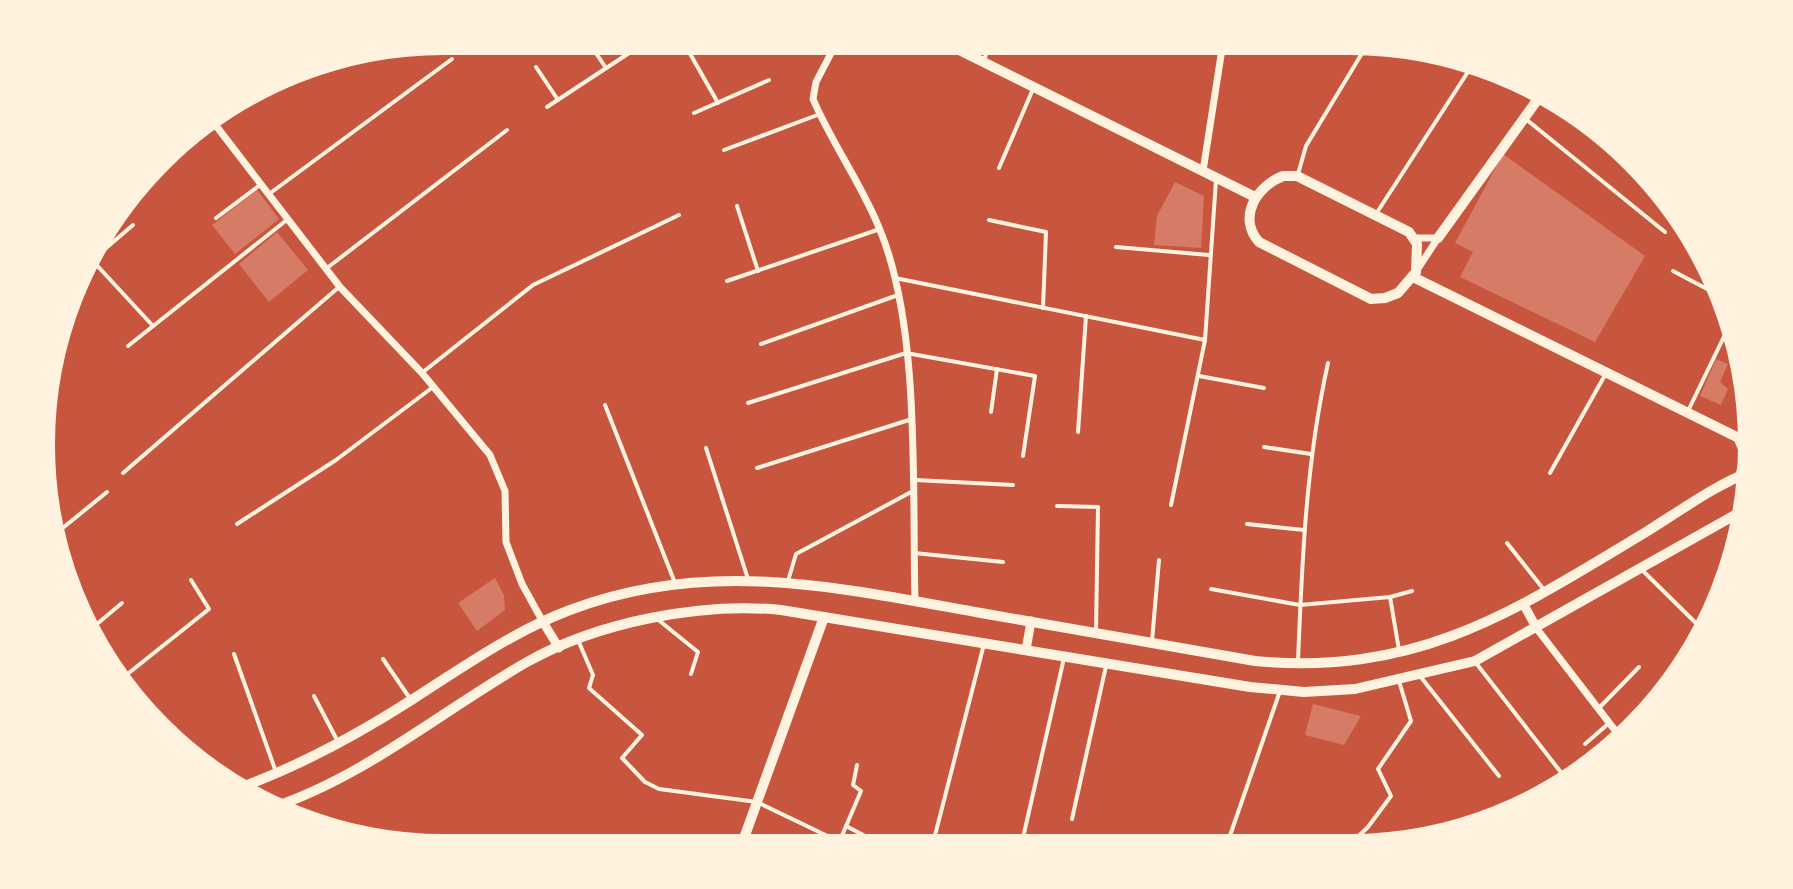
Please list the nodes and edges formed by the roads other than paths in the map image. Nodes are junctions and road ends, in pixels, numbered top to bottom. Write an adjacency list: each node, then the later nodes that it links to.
1 (594, 50): 12 (lane)
2 (634, 50): 12 (lane)
3 (688, 50): 18 (lane)
4 (833, 50): 21 (street)
5 (959, 50): 10 (main road)
6 (987, 50): 10 (lane)
7 (1221, 50): 27 (street)
8 (1364, 51): 28 (lane)
9 (452, 59): 31 (lane)
10 (983, 62): 15 (main road)
11 (536, 67): 17 (lane)
12 (606, 69): 17 (lane)
13 (1470, 69): 35 (lane)
14 (769, 80): 18 (lane)
15 (1034, 87): 26 (lane); 27 (main road)
16 (1538, 99): 22 (main road)
17 (558, 100): 19 (lane)
18 (718, 103): 20 (lane)
19 (547, 107)
20 (694, 113)
21 (820, 114): 25 (lane); 40 (street)
22 (1523, 116): 41 (lane); 43 (main road)
23 (215, 124): 30 (street)
24 (507, 130): 48 (lane)
25 (724, 150)
26 (999, 168)
27 (1203, 171): 29 (main road)
28 (1297, 176): 32 (main road); 35 (main road)
29 (1217, 178): 32 (main road); 46 (lane)
30 (262, 183): 31 (street); 36 (lane)
31 (269, 194): 37 (street)
32 (1255, 197): 51 (main road)
33 (737, 206): 49 (lane)
34 (679, 215): 67 (lane)
35 (1376, 215): 42 (main road)
36 (216, 218)
37 (288, 219): 48 (street); 59 (lane)
38 (989, 220): 57 (lane)
39 (133, 225): 45 (lane)
40 (880, 229): 49 (lane); 52 (street)
41 (1665, 232)
42 (1414, 238): 43 (street); 51 (main road)
43 (1438, 238): 51 (street)
44 (1116, 247): 46 (lane)
45 (100, 254)
46 (1209, 255): 61 (lane)
47 (95, 263): 59 (lane)
48 (327, 268): 54 (street)
49 (758, 271): 53 (lane)
50 (1673, 271): 55 (lane)
51 (1414, 275): 68 (main road)
52 (895, 278): 56 (street); 57 (lane)
53 (727, 281)
54 (340, 287): 67 (street); 87 (lane)
55 (1712, 291)
56 (898, 295): 62 (lane); 64 (street)
57 (1043, 308): 58 (lane)
58 (1086, 316): 61 (lane); 77 (lane)
59 (153, 326): 63 (lane)
60 (1726, 331): 75 (lane)
61 (1205, 340): 69 (lane)
62 (761, 344)
63 (128, 346)
64 (906, 353): 66 (lane); 72 (lane); 76 (street)
65 (1328, 363): 83 (lane)
66 (997, 369): 74 (lane); 84 (lane)
67 (422, 373): 70 (street)
68 (1606, 373): 75 (main road); 88 (lane)
69 (1198, 375): 71 (lane); 94 (lane)
70 (433, 387): 97 (lane); 121 (street)
71 (1264, 388)
72 (748, 403)
73 (605, 405): 109 (lane)
74 (991, 412)
75 (1687, 413): 78 (main road)
76 (909, 420): 86 (lane); 90 (street)
77 (1078, 432)
78 (1738, 438): 79 (main road); 82 (street)
79 (1743, 440)
80 (1264, 447): 83 (lane)
81 (706, 448): 106 (lane)
82 (1743, 450)
83 (1311, 454): 100 (lane)
84 (1023, 456)
85 (1742, 466): 89 (street)
86 (757, 468)
87 (123, 473)
88 (1550, 473)
89 (1740, 475): 112 (main road)
90 (913, 480): 91 (lane); 92 (street)
91 (1013, 485)
92 (913, 491): 102 (street); 108 (lane)
93 (107, 492): 99 (lane)
94 (1171, 505)
95 (1057, 506): 125 (lane)
96 (1736, 514): 105 (main road)
97 (237, 524)
98 (1247, 524): 100 (lane)
99 (60, 530)
100 (1304, 530): 116 (lane)
101 (1507, 543): 112 (lane)
102 (914, 553): 104 (lane); 114 (street)
103 (1159, 560): 128 (lane)
104 (1003, 562)
105 (1640, 568): 123 (lane); 124 (main road)
106 (748, 579): 108 (main road); 109 (main road)
107 (191, 580): 140 (lane)
108 (788, 581): 114 (main road)
109 (676, 585): 121 (main road)
110 (1211, 589): 116 (lane)
111 (1412, 591): 113 (lane)
112 (1546, 592): 117 (main road)
113 (1390, 597): 116 (lane); 131 (lane)
114 (915, 601): 120 (main road)
115 (122, 603): 122 (lane)
116 (1300, 605): 137 (lane)
117 (1524, 605): 124 (street); 131 (main road)
118 (824, 617): 119 (main road); 127 (main road); 156 (main road)
119 (656, 618): 126 (main road); 139 (lane)
120 (1031, 621): 125 (main road); 130 (street)
121 (543, 622): 129 (street); 145 (main road)
122 (95, 626)
123 (1699, 626)
124 (1537, 629): 135 (main road); 146 (street)
125 (1096, 633): 128 (main road)
126 (578, 640): 129 (main road); 156 (lane)
127 (984, 643): 130 (main road); 164 (lane)
128 (1152, 643): 137 (main road)
129 (559, 648): 157 (main road)
130 (1026, 650): 133 (main road)
131 (1400, 653): 137 (main road)
132 (234, 654): 152 (lane)
133 (1064, 656): 136 (main road); 165 (lane)
134 (383, 659): 145 (lane)
135 (1475, 661): 141 (main road); 154 (lane)
136 (1107, 663): 143 (main road); 158 (lane)
137 (1298, 664)
138 (1639, 667): 146 (lane)
139 (691, 674)
140 (125, 676)
141 (1420, 676): 142 (main road); 153 (lane)
142 (1399, 681): 143 (main road); 167 (lane)
143 (1280, 691): 166 (lane)
144 (314, 696): 149 (lane)
145 (411, 700): 149 (main road)
146 (1597, 710): 147 (street)
147 (1608, 724): 148 (street); 150 (lane)
148 (1616, 734)
149 (339, 744): 152 (main road)
150 (1585, 744)
151 (857, 765): 159 (lane)
152 (276, 773): 155 (main road)
153 (1499, 776)
154 (1564, 776)
155 (246, 785)
156 (757, 802): 160 (main road); 161 (lane)
157 (283, 804)
158 (1072, 819)
159 (846, 826): 162 (lane); 163 (lane)
160 (744, 839)
161 (834, 839)
162 (841, 839)
163 (871, 839)
164 (934, 839)
165 (1023, 839)
166 (1229, 839)
167 (1356, 839)

